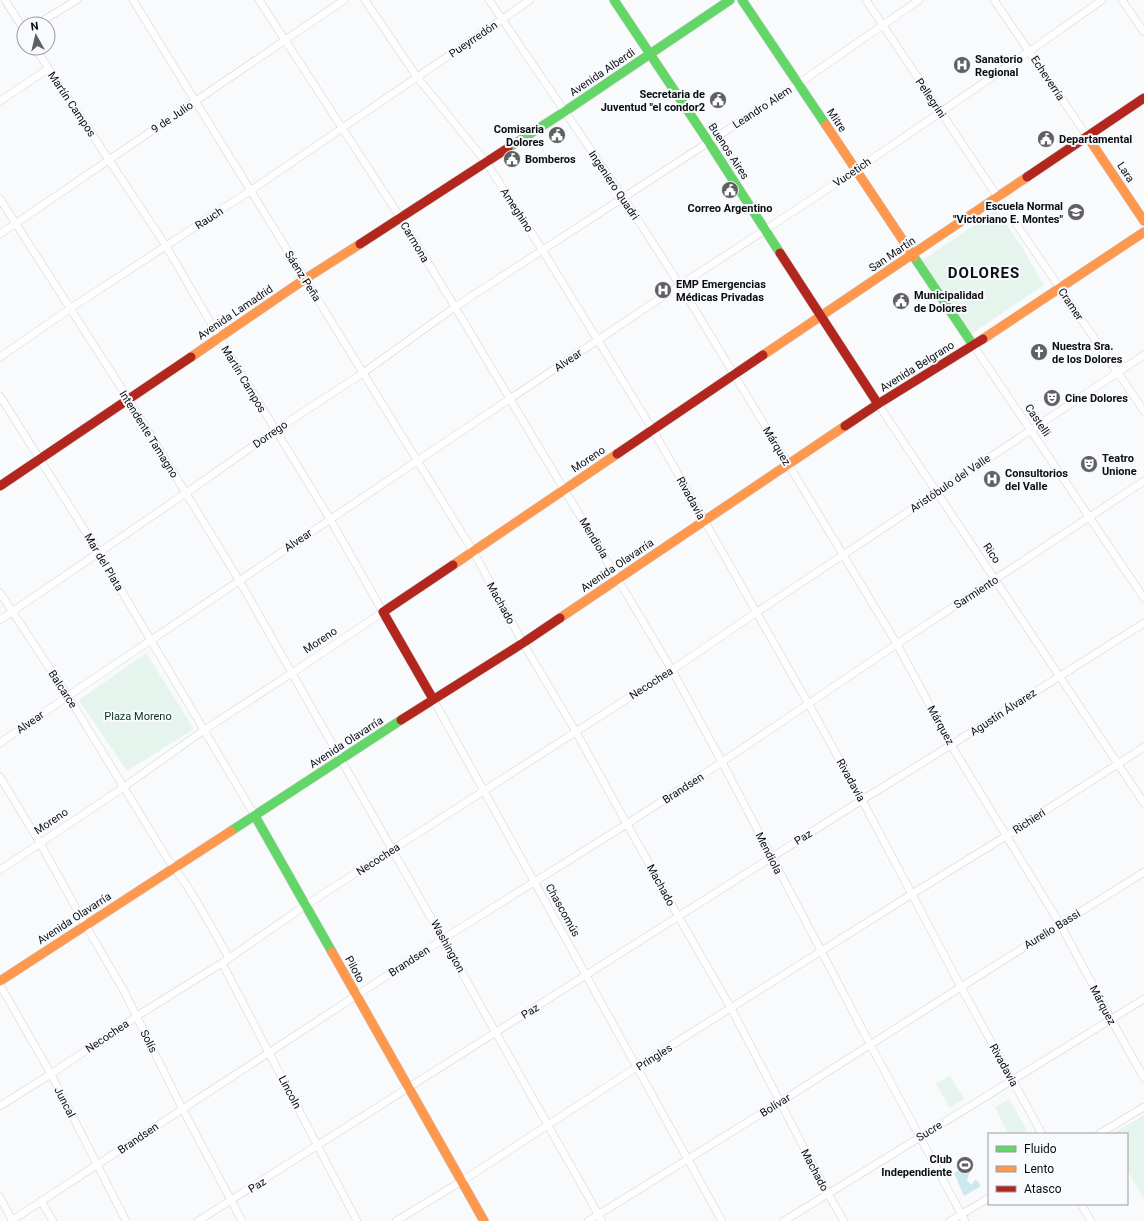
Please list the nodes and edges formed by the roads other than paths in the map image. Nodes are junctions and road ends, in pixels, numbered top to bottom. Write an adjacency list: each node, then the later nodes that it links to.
1 (5, 0): 18 (street)
2 (77, 0): 17 (street)
3 (133, 0): 31 (street, Sáenz Peña)
4 (259, 0): 22 (street, Carmona)
5 (344, 0): 22 (street, 9 de Julio)
6 (365, 0): 27 (street, Ameghino)
7 (489, 0): 19 (street, Ingeniero Quadri)
8 (530, 0): 19 (street, Pueyrredón)
9 (614, 0): 24 (main road, Buenos Aires)
10 (730, 0): 24 (main road, Avenida Alberdi)
11 (742, 0): 28 (main road, Mitre)
12 (866, 0): 20 (street, Pellegrini)
13 (919, 0): 20 (street, Leandro Alem)
14 (994, 0): 23 (street, Echeverría)
15 (1102, 0): 23 (street, Vucetich)
16 (1122, 0): 21 (street)
17 (50, 16)
18 (16, 17)
19 (502, 19): 27 (street, Pueyrredón); 33 (street, Ingeniero Quadri)
20 (882, 25): 28 (street, Leandro Alem); 32 (street, Pellegrini)
21 (1144, 32)
22 (285, 40): 31 (street, 9 de Julio); 34 (street, Carmona)
23 (1030, 51): 32 (street, Vucetich); 35 (street, Echeverría)
24 (650, 54): 33 (main road, Avenida Alberdi); 36 (main road, Buenos Aires)
25 (40, 56): 26 (street, Martín Campos)
26 (48, 68): 30 (street); 37 (street, Martín Campos)
27 (417, 77): 34 (street, Rauch); 38 (street, Ameghino)
28 (798, 84): 36 (street, Leandro Alem); 39 (main road, Mitre)
29 (1144, 98): 35 (main road, San Martín)
30 (0, 101)
31 (195, 101): 37 (street, 9 de Julio); 40 (street, Sáenz Peña)
32 (940, 111): 39 (street, Vucetich); 41 (street, Pellegrini)
33 (564, 112): 38 (main road, Avenida Alberdi); 42 (street, Ingeniero Quadri)
34 (342, 128): 40 (street, Rauch); 44 (street, Carmona)
35 (1087, 136): 41 (main road, San Martín); 45 (main road, Lara)
36 (708, 141): 42 (street, Leandro Alem); 47 (main road, Buenos Aires)
37 (109, 159): 46 (street, 9 de Julio); 50 (street, Martín Campos)
38 (486, 162): 44 (main road, Avenida Lamadrid); 51 (street, Ameghino)
39 (856, 170): 47 (street, Vucetich); 52 (main road, Mitre)
40 (250, 191): 50 (street, Rauch); 53 (street, Sáenz Peña)
41 (997, 196): 52 (main road, San Martín); 55 (street, Cramer)
42 (623, 197): 51 (street, Leandro Alem); 54 (street, Ingeniero Quadri)
43 (0, 199): 46 (street, Intendente Tamagno)
44 (400, 217): 53 (main road, Avenida Lamadrid); 56 (street, Carmona)
45 (1144, 221)
46 (16, 223): 49 (street, 9 de Julio); 57 (street, Intendente Tamagno)
47 (765, 230): 54 (street, Vucetich); 58 (main road, Buenos Aires)
48 (1144, 232): 55 (main road, Avenida Belgrano)
49 (0, 234)
50 (166, 246): 57 (street, Rauch); 59 (street, Martín Campos)
51 (543, 251): 56 (street, Dorrego); 60 (street, Ameghino)
52 (912, 255): 58 (main road, San Martín); 61 (main road, Castelli)
53 (305, 279): 59 (main road, Avenida Lamadrid); 65 (street, Sáenz Peña)
54 (680, 285): 60 (street, Vucetich); 66 (street, Ingeniero Quadri)
55 (1060, 288): 61 (main road, Avenida Belgrano); 64 (street, Cramer)
56 (456, 307): 65 (street, Dorrego); 68 (street, Carmona)
57 (70, 308): 63 (street, Rauch); 69 (street, Intendente Tamagno)
58 (822, 316): 66 (main road, San Martín); 70 (main road, Rico)
59 (219, 337): 69 (main road, Avenida Lamadrid); 72 (street, Martín Campos)
60 (598, 340): 68 (street, Alvear); 73 (street, Ameghino)
61 (973, 345): 70 (main road, Avenida Belgrano); 74 (street, Castelli)
62 (1144, 355): 64 (street, Aristóbulo del Valle)
63 (0, 357)
64 (1118, 372): 71 (street, Cramer); 74 (street, Aristóbulo del Valle)
65 (363, 373): 72 (street, Dorrego); 76 (street, Sáenz Peña)
66 (734, 374): 73 (main road, San Martín); 77 (street, Márquez)
67 (0, 396): 75 (street, Mar del Plata)
68 (510, 399): 76 (street, Alvear); 80 (street, Carmona)
69 (129, 400): 75 (main road, Avenida Lamadrid); 82 (street, Intendente Tamagno)
70 (878, 404): 77 (main road, Avenida Belgrano); 81 (street, Rico)
71 (1144, 411)
72 (276, 430): 82 (street, Dorrego); 84 (street, Martín Campos)
73 (653, 430): 80 (main road, Moreno); 85 (street, Rivadavia)
74 (1030, 430): 81 (street, Aristóbulo del Valle); 83 (street, Castelli)
75 (40, 460): 79 (main road, Avenida Lamadrid); 87 (street, Mar del Plata)
76 (417, 461): 84 (street, Alvear); 86 (street, Sáenz Peña)
77 (788, 465): 85 (main road, Avenida Belgrano); 88 (street, Márquez)
78 (1144, 481): 83 (street, Sarmiento)
79 (0, 486)
80 (564, 489): 86 (main road, Moreno); 89 (street, Mendiola)
81 (937, 492): 88 (street, Aristóbulo del Valle); 91 (street, Rico)
82 (186, 493): 87 (street, Dorrego); 90 (street, Intendente Tamagno)
83 (1090, 517): 91 (street, Sarmiento); 93 (street, Castelli)
84 (330, 519): 90 (street, Alvear); 95 (street, Martín Campos)
85 (704, 521): 89 (main road, Avenida Olavarría); 96 (street, Rivadavia)
86 (473, 551): 95 (main road, Moreno); 100 (street, Machado)
87 (99, 553): 94 (street, Dorrego); 99 (street, Mar del Plata)
88 (843, 555): 96 (street, Aristóbulo del Valle); 101 (street, Márquez)
89 (618, 579): 100 (main road, Avenida Olavarría); 102 (street, Mendiola)
90 (239, 580): 99 (street, Alvear); 103 (street, Intendente Tamagno)
91 (995, 580): 101 (street, Sarmiento); 104 (street, Rico)
92 (0, 593): 94 (street, Balcarce)
93 (1144, 598)
94 (12, 612): 97 (street, Dorrego); 105 (street, Balcarce)
95 (383, 612): 103 (street, Moreno); 106 (main road, Chascomús)
96 (757, 612): 102 (street, Necochea); 107 (street, Rivadavia)
97 (0, 620)
98 (1144, 623): 104 (street, Agustín Álvarez)
99 (150, 641): 105 (street, Alvear); 108 (street, Mar del Plata)
100 (523, 643): 106 (main road, Avenida Olavarría); 109 (street, Machado)
101 (896, 644): 107 (street, Sarmiento); 111 (street, Márquez)
102 (672, 670): 109 (street, Necochea); 114 (street, Mendiola)
103 (292, 673): 108 (street, Moreno); 113 (street, Washington)
104 (1059, 677): 111 (street, Agustín Álvarez); 115 (street, Rico)
105 (68, 696): 110 (street, Alvear); 117 (street, Balcarce)
106 (432, 699): 113 (main road, Avenida Olavarría); 118 (street, Chascomús)
107 (808, 703): 114 (street, Brandsen); 119 (street, Rivadavia)
108 (204, 730): 117 (street, Moreno); 121 (street, Piloto)
109 (576, 732): 118 (street, Necochea); 122 (street, Machado)
110 (0, 743)
111 (952, 745): 119 (street, Agustín Álvarez); 123 (street, Márquez)
112 (1144, 747): 115 (street, Richieri)
113 (342, 760): 121 (main road, Avenida Olavarría); 125 (street, Washington)
114 (722, 762): 122 (street, Brandsen); 126 (street, Mendiola)
115 (1118, 764): 120 (street, Rico); 123 (street, Richieri)
116 (0, 777): 124 (street, Solís)
117 (124, 786): 124 (street, Moreno); 127 (street)
118 (483, 792): 125 (street, Necochea); 130 (street, Chascomús)
119 (862, 800): 126 (street, Paz); 131 (street, Rivadavia)
120 (1144, 803)
121 (255, 816): 127 (main road, Avenida Olavarría); 132 (main road, Piloto)
122 (627, 824): 130 (street, Brandsen); 133 (street, Machado)
123 (1006, 836): 131 (street, Richieri); 134 (street, Márquez)
124 (40, 843): 128 (street, Moreno); 135 (street, Solís)
125 (393, 850): 132 (street, Necochea); 136 (street, Washington)
126 (771, 857): 133 (street, Paz); 137 (street, Mendiola)
127 (175, 867): 135 (main road, Avenida Olavarría); 138 (street)
128 (0, 870)
129 (1144, 872): 134 (street, Aurelio Bassi)
130 (534, 883): 136 (street, Brandsen); 140 (street, Chascomús)
131 (912, 894): 137 (street, Pringles); 143 (street, Rivadavia)
132 (306, 905): 138 (street, Necochea); 144 (main road, Piloto)
133 (678, 916): 140 (street, Paz); 146 (street, Machado)
134 (1060, 924): 143 (street, Aurelio Bassi); 148 (street, Márquez)
135 (86, 926): 141 (main road, Avenida Olavarría); 147 (street, Solís)
136 (444, 939): 144 (street, Brandsen); 149 (street, Washington)
137 (820, 951): 146 (street, Pringles); 150 (street, Mendiola)
138 (229, 958): 139 (street, Necochea)
139 (222, 963): 147 (street, Necochea); 151 (street, Lincoln)
140 (586, 975): 149 (street, Paz); 152 (street, Chascomús)
141 (0, 981)
142 (0, 985): 153 (street, Juncal)
143 (960, 987): 150 (street, Bolívar); 155 (street, Rivadavia)
144 (356, 996): 151 (street, Brandsen); 156 (main road, Piloto)
145 (1144, 999): 148 (street, Sucre)
146 (731, 1008): 152 (street, Pringles); 157 (street, Machado)
147 (136, 1016): 153 (street, Necochea); 160 (street, Solís)
148 (1111, 1020): 154 (street, Márquez); 155 (street, Sucre)
149 (496, 1032): 156 (street, Paz); 161 (street, Washington)
150 (870, 1044): 157 (street, Bolívar); 164 (street, Mendiola)
151 (268, 1052): 160 (street, Brandsen); 165 (street, Lincoln)
152 (637, 1067): 161 (street, Pringles); 166 (street, Chascomús)
153 (51, 1074): 158 (street, Necochea); 167 (street, Juncal)
154 (1144, 1078)
155 (1012, 1079): 162 (street, Rivadavia); 164 (street, Sucre)
156 (409, 1087): 165 (street, Paz); 168 (main road, Piloto)
157 (780, 1102): 166 (street, Bolívar); 169 (street, Machado)
158 (0, 1106)
159 (1144, 1107): 163 (street)
160 (182, 1108): 167 (street, Brandsen); 173 (street, Solís)
161 (548, 1125): 168 (street, Pringles); 176 (street, Washington)
162 (1041, 1133)
163 (1101, 1133)
164 (920, 1137): 169 (street, Sucre); 175 (street, Mendiola)
165 (319, 1145): 173 (street, Paz); 182 (street, Lincoln)
166 (688, 1159): 176 (street, Bolívar); 186 (street, Chascomús)
167 (97, 1166): 172 (street, Brandsen); 179 (street, Juncal)
168 (462, 1181): 183 (street, Pringles); 184 (main road, Piloto)
169 (828, 1194): 187 (street, Sucre); 188 (street, Machado)
170 (0, 1197): 177 (street)
171 (988, 1199): 175 (street)
172 (41, 1201): 177 (street, Brandsen); 178 (street)
173 (231, 1201): 180 (street, Paz); 181 (street, Solís)
174 (1082, 1205): 191 (street)
175 (961, 1214): 189 (street); 190 (street, Mendiola)
176 (600, 1218): 185 (street, Bolívar)
177 (11, 1221)
178 (53, 1221)
179 (126, 1221)
180 (198, 1221)
181 (242, 1221)
182 (358, 1221)
183 (396, 1221)
184 (484, 1221)
185 (588, 1221)
186 (722, 1221)
187 (784, 1221)
188 (844, 1221)
189 (950, 1221)
190 (965, 1221)
191 (1091, 1221)

